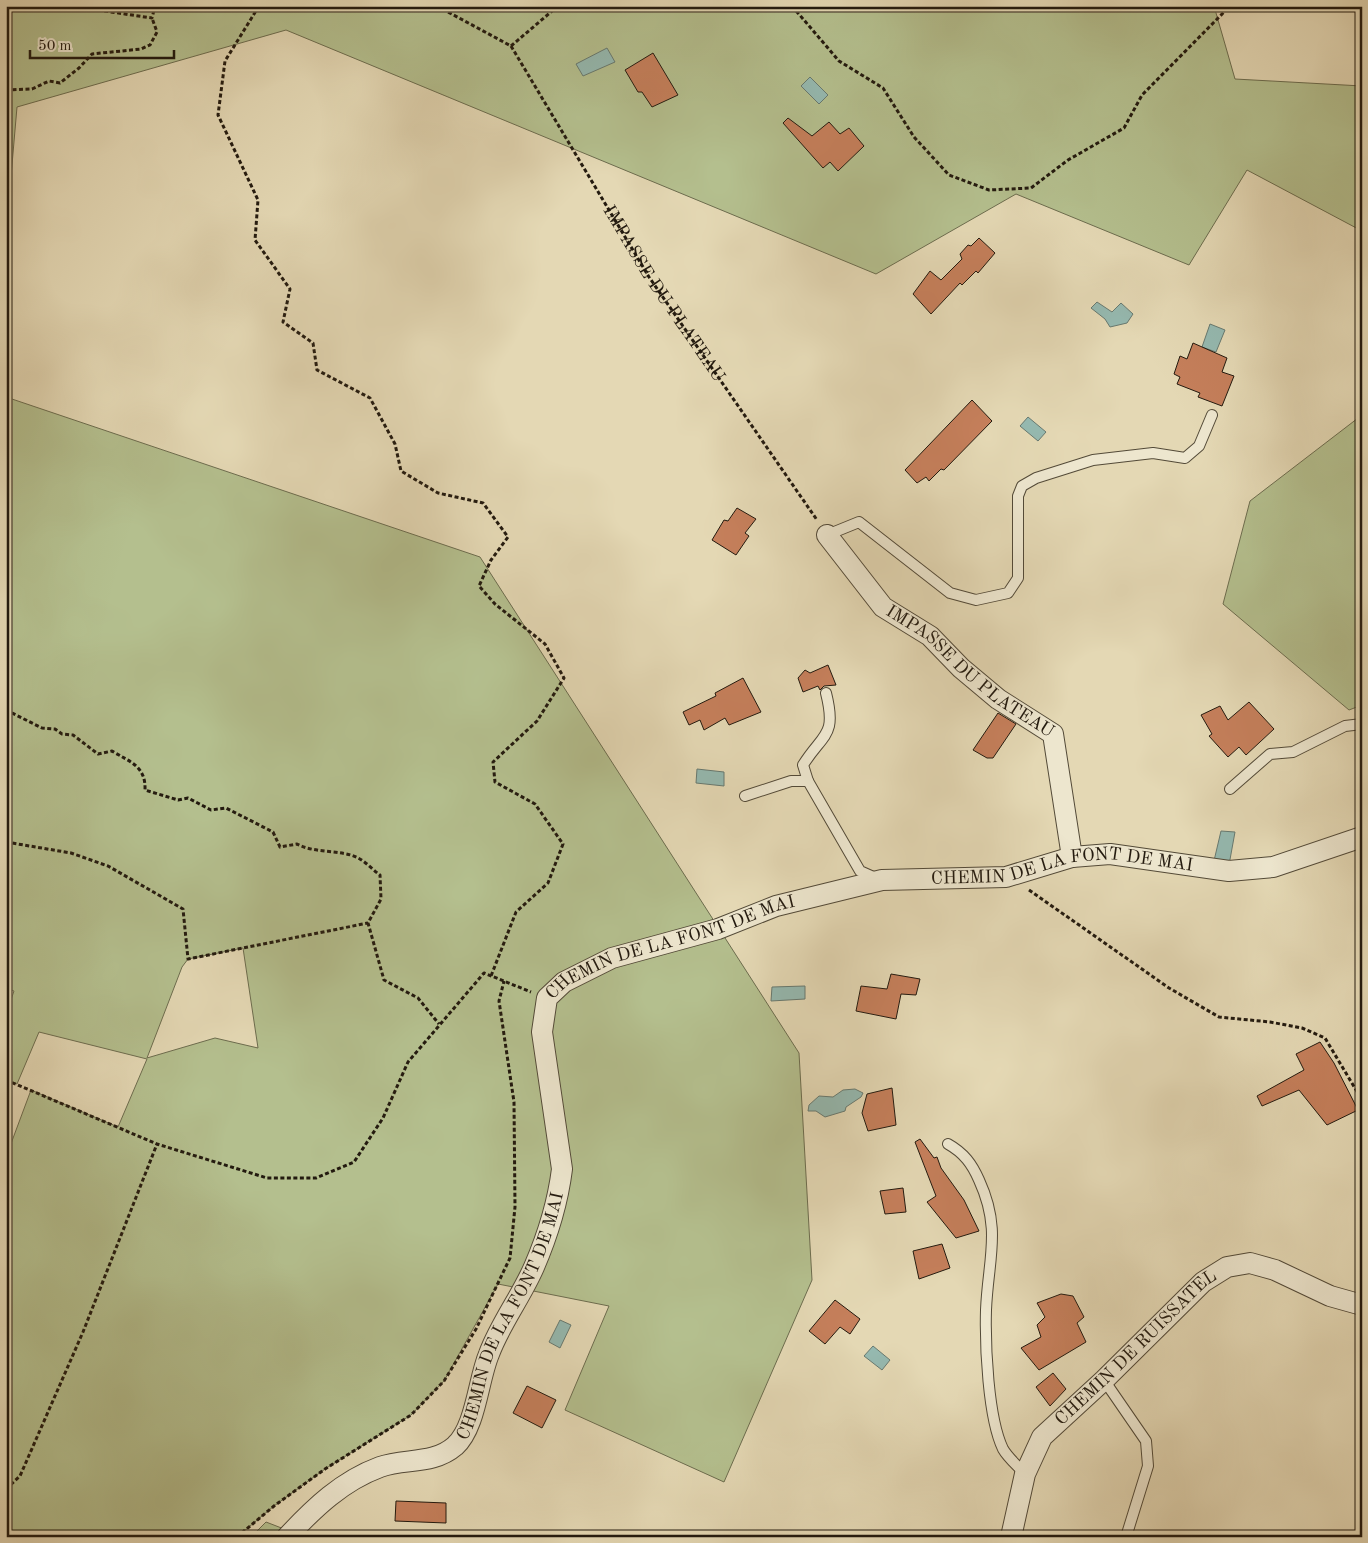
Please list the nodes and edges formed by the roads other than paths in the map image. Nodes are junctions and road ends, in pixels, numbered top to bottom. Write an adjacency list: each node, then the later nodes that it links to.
1 (1212, 415): 2 (lane)
2 (827, 535): 9 (street, IMPASSE DU PLATEAU)
3 (826, 693): 5 (lane)
4 (1362, 724): 6 (lane)
5 (808, 781): 7 (lane); 10 (lane)
6 (1230, 789)
7 (745, 796)
8 (1362, 837): 9 (street, CHEMIN DE LA FONT DE MAI)
9 (1072, 857): 10 (street, CHEMIN DE LA FONT DE MAI)
10 (882, 880): 15 (street, CHEMIN DE LA FONT DE MAI)
11 (948, 1144): 14 (lane)
12 (1362, 1304): 13 (street, CHEMIN DE RUISSATEL)
13 (1104, 1380): 14 (street, CHEMIN DE RUISSATEL); 17 (lane)
14 (1025, 1474): 16 (street, CHEMIN DE RUISSATEL)
15 (287, 1537)
16 (1011, 1537)
17 (1126, 1537)

